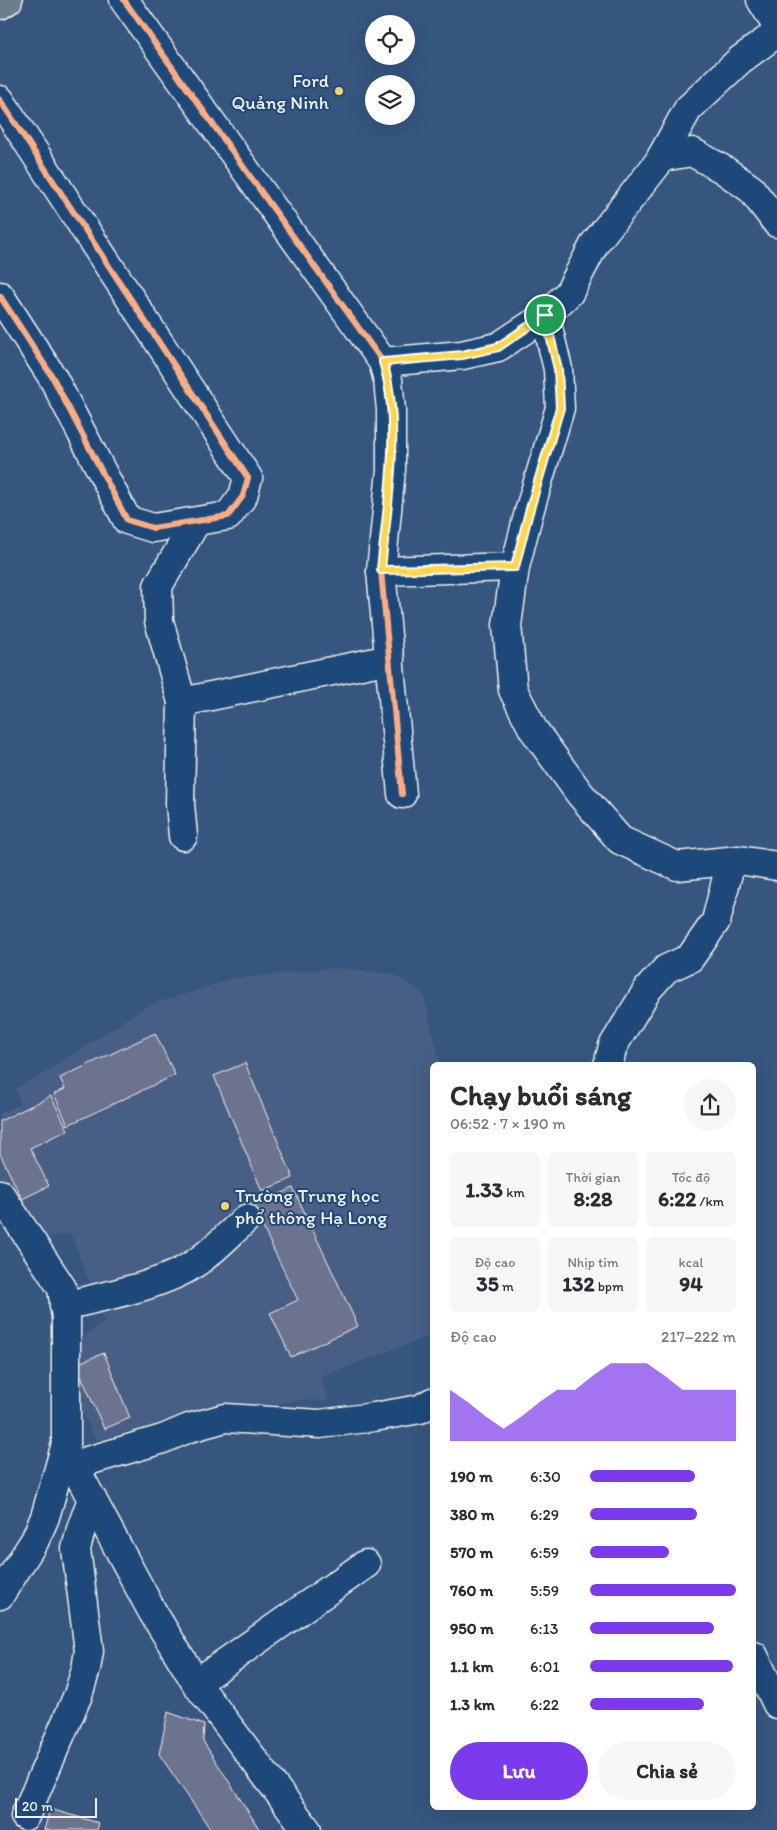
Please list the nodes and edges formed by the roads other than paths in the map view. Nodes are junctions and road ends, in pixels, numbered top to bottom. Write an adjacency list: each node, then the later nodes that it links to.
1 (8, 0): 4 (main road)
2 (124, 0): 12 (street)
3 (761, 0): 5 (street)
4 (0, 5)
5 (777, 26)
6 (777, 33): 8 (street)
7 (0, 100): 13 (street)
8 (662, 156): 9 (street); 11 (street)
9 (777, 223)
10 (0, 296): 13 (street)
11 (545, 315): 12 (street); 14 (street)
12 (383, 362): 15 (street)
13 (196, 522): 17 (street)
14 (515, 567): 15 (street); 20 (street)
15 (381, 570): 16 (street)
16 (390, 660): 17 (street); 18 (street)
17 (182, 702): 19 (street)
18 (402, 794)
19 (183, 836)
20 (731, 860): 21 (street); 22 (street)
21 (777, 866)
22 (609, 1062)
23 (0, 1194): 25 (street)
24 (246, 1219): 25 (street)
25 (64, 1306): 27 (street)
26 (430, 1403): 27 (street)
27 (67, 1467): 28 (street); 30 (street)
28 (92, 1500): 32 (street); 34 (street)
29 (366, 1564): 32 (street)
30 (0, 1595)
31 (756, 1660): 33 (street)
32 (196, 1683): 35 (street)
33 (777, 1704)
34 (25, 1816)
35 (307, 1830)

